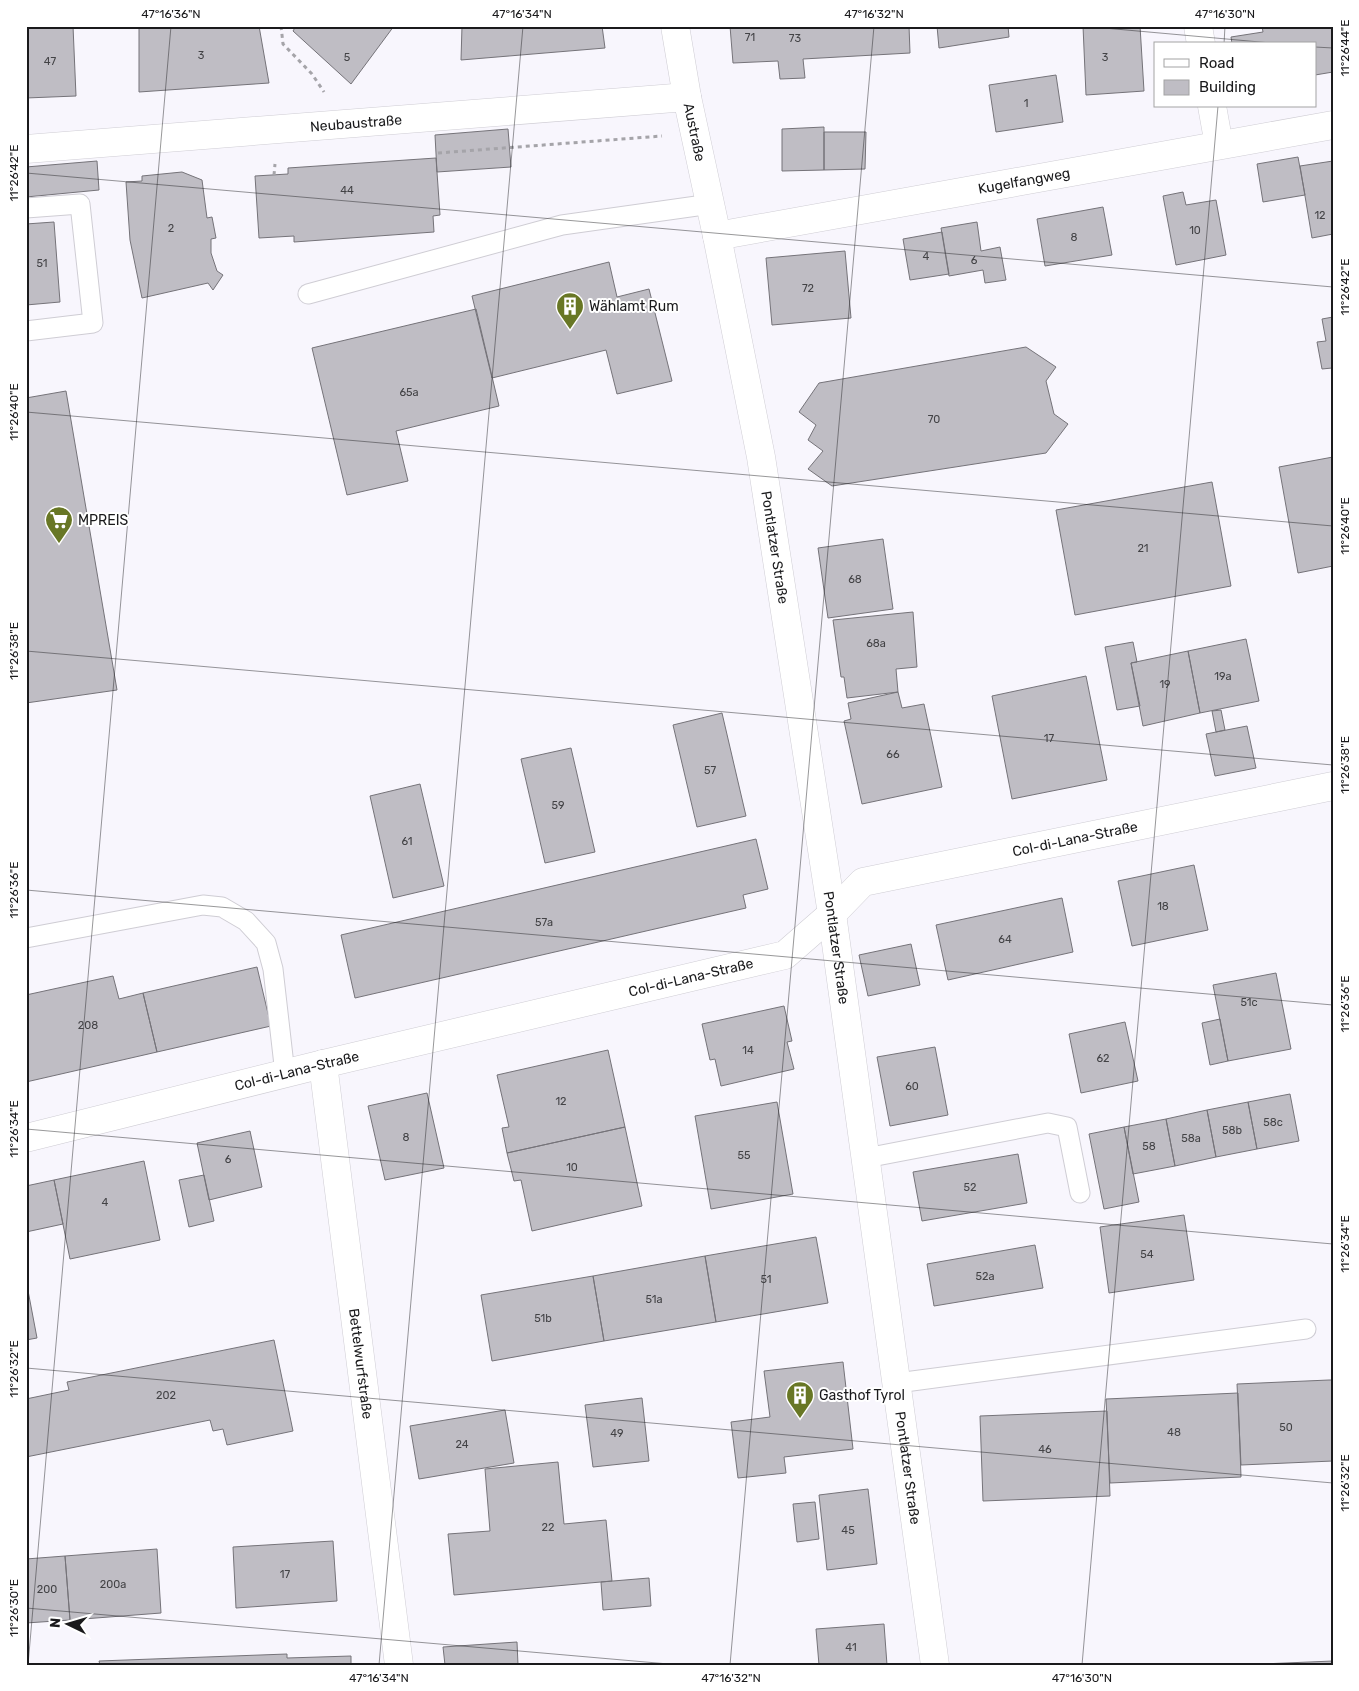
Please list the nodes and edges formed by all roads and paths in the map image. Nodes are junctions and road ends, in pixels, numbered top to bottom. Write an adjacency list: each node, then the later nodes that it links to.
1 (281, 26): 5 (path)
2 (675, 26): 6 (street, Austraße)
3 (1198, 26): 4 (street)
4 (1201, 42)
5 (326, 96)
6 (687, 97): 9 (street, Austraße); 11 (street, Neubaustraße)
7 (1212, 108): 10 (street)
8 (1333, 125): 10 (street, Kugelfangweg)
9 (695, 133): 12 (path); 13 (street, Austraße)
10 (1219, 145): 15 (street, Kugelfangweg)
11 (26, 149)
12 (433, 153)
13 (711, 204): 15 (street, Austraße); 16 (lane)
14 (26, 208): 17 (lane)
15 (717, 236): 19 (street, Pontlatzer Straße)
16 (308, 294)
17 (26, 331)
18 (1333, 786): 19 (street, Col-di-Lana-Straße)
19 (832, 914): 21 (street, Col-di-Lana-Straße); 24 (street, Pontlatzer Straße)
20 (26, 938): 22 (lane)
21 (323, 1064): 22 (street, Col-di-Lana-Straße); 28 (street, Bettelwurfstraße)
22 (285, 1074): 23 (street, Col-di-Lana-Straße)
23 (26, 1138)
24 (866, 1158): 25 (lane); 27 (street, Pontlatzer Straße)
25 (1080, 1194)
26 (1306, 1329): 27 (lane)
27 (896, 1383): 29 (street, Pontlatzer Straße)
28 (399, 1665)
29 (935, 1665)

